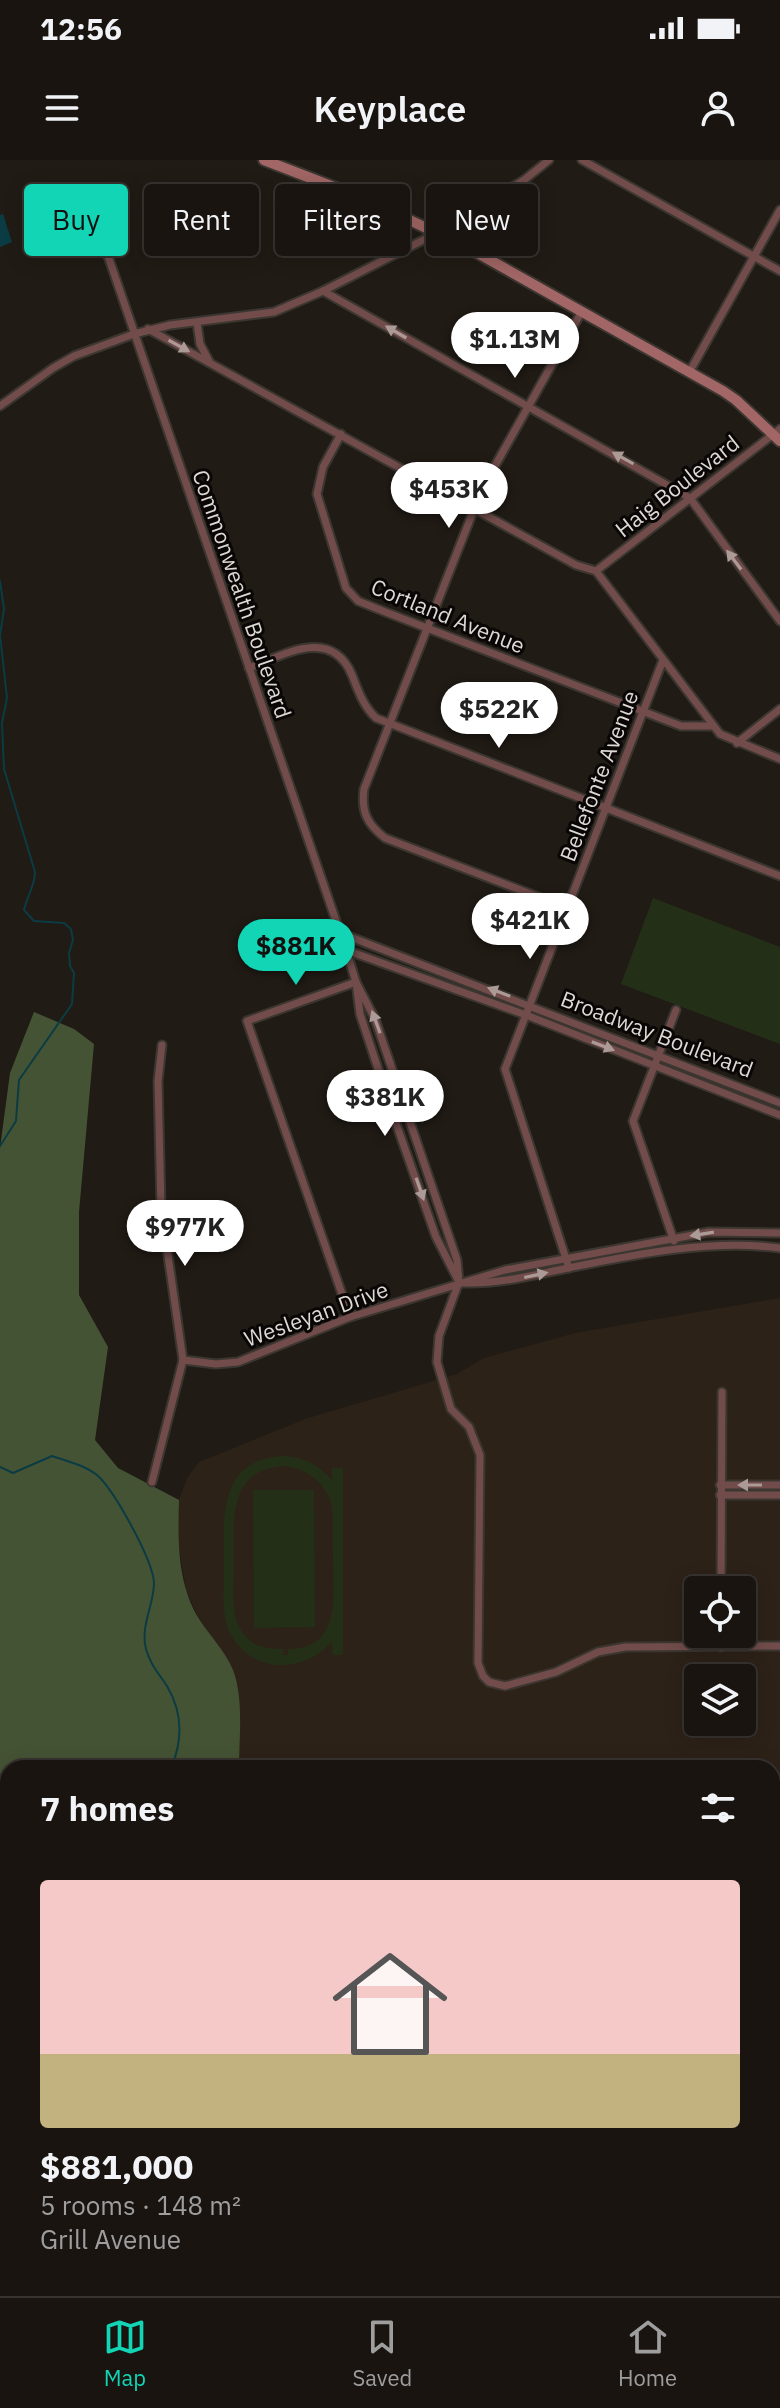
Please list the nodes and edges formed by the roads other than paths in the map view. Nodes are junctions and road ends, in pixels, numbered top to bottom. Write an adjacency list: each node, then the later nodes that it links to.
1 (264, 160): 6 (main road)
2 (549, 160): 4 (street)
3 (582, 160): 10 (street)
4 (517, 184)
5 (780, 210): 10 (street)
6 (426, 228)
7 (426, 239): 12 (street)
8 (108, 256): 16 (street, Commonwealth Boulevard)
9 (480, 256): 13 (main road)
10 (754, 256): 11 (street); 18 (street)
11 (780, 271)
12 (323, 291): 14 (street); 20 (street, one-way to 12)
13 (582, 311): 18 (main road); 20 (street)
14 (197, 323): 15 (street); 17 (street)
15 (148, 329): 16 (street); 17 (street, one-way to 17)
16 (134, 334): 19 (street); 29 (street, Commonwealth Boulevard)
17 (210, 363): 21 (street)
18 (690, 371): 22 (main road)
19 (0, 406)
20 (529, 406): 23 (street, one-way to 20); 24 (street)
21 (341, 434): 24 (street); 27 (street, Cortland Avenue)
22 (778, 435): 23 (street, Haig Boulevard)
23 (690, 498): 25 (street, Haig Boulevard); 26 (street, one-way to 23)
24 (474, 508): 25 (street); 27 (street)
25 (596, 571): 28 (street)
26 (780, 621)
27 (427, 628): 31 (street, Cortland Avenue); 32 (street)
28 (663, 660): 31 (street, Bellefonte Avenue); 33 (street)
29 (249, 668): 32 (street); 39 (street, Commonwealth Boulevard)
30 (780, 709): 34 (street)
31 (643, 712): 33 (street, Cortland Avenue); 36 (street, Bellefonte Avenue)
32 (391, 725): 36 (street); 38 (street)
33 (713, 726): 34 (street)
34 (737, 743): 35 (street)
35 (780, 759)
36 (606, 806): 37 (street); 38 (street, Bellefonte Avenue)
37 (780, 876)
38 (567, 908): 42 (street, Bellefonte Avenue)
39 (340, 933): 40 (street, Commonwealth Boulevard); 42 (street, Broadway Boulevard, one-way to 39)
40 (346, 950): 41 (street, Commonwealth Boulevard); 44 (street, Broadway Boulevard)
41 (356, 982): 56 (street, Commonwealth Boulevard, one-way to 41); 56 (street, Commonwealth Boulevard, one-way to 56); 57 (street)
42 (530, 1004): 44 (street, Bellefonte Avenue); 46 (street, Broadway Boulevard)
43 (676, 1010): 46 (street)
44 (526, 1015): 47 (street, Broadway Boulevard, one-way to 47); 54 (street, Bellefonte Avenue)
45 (162, 1045): 58 (street)
46 (659, 1054): 47 (street); 48 (street, Broadway Boulevard)
47 (655, 1066): 49 (street, Broadway Boulevard); 51 (street)
48 (780, 1103)
49 (780, 1115)
50 (780, 1233): 51 (street, one-way to 51)
51 (673, 1239): 53 (street); 54 (street)
52 (780, 1248): 53 (street)
53 (676, 1250): 55 (street)
54 (566, 1258): 55 (street, Bellefonte Avenue); 56 (street)
55 (569, 1268): 56 (street, one-way to 55)
56 (459, 1282): 57 (street, Wesleyan Drive); 68 (street)
57 (350, 1317): 58 (street, Wesleyan Drive)
58 (183, 1360): 60 (street)
59 (722, 1392): 61 (street)
60 (152, 1482)
61 (720, 1485): 62 (street, one-way to 61); 63 (street)
62 (780, 1485)
63 (720, 1495): 64 (street); 65 (street)
64 (780, 1495)
65 (721, 1576)
66 (756, 1646): 67 (street)
67 (780, 1646)
68 (684, 1647)

